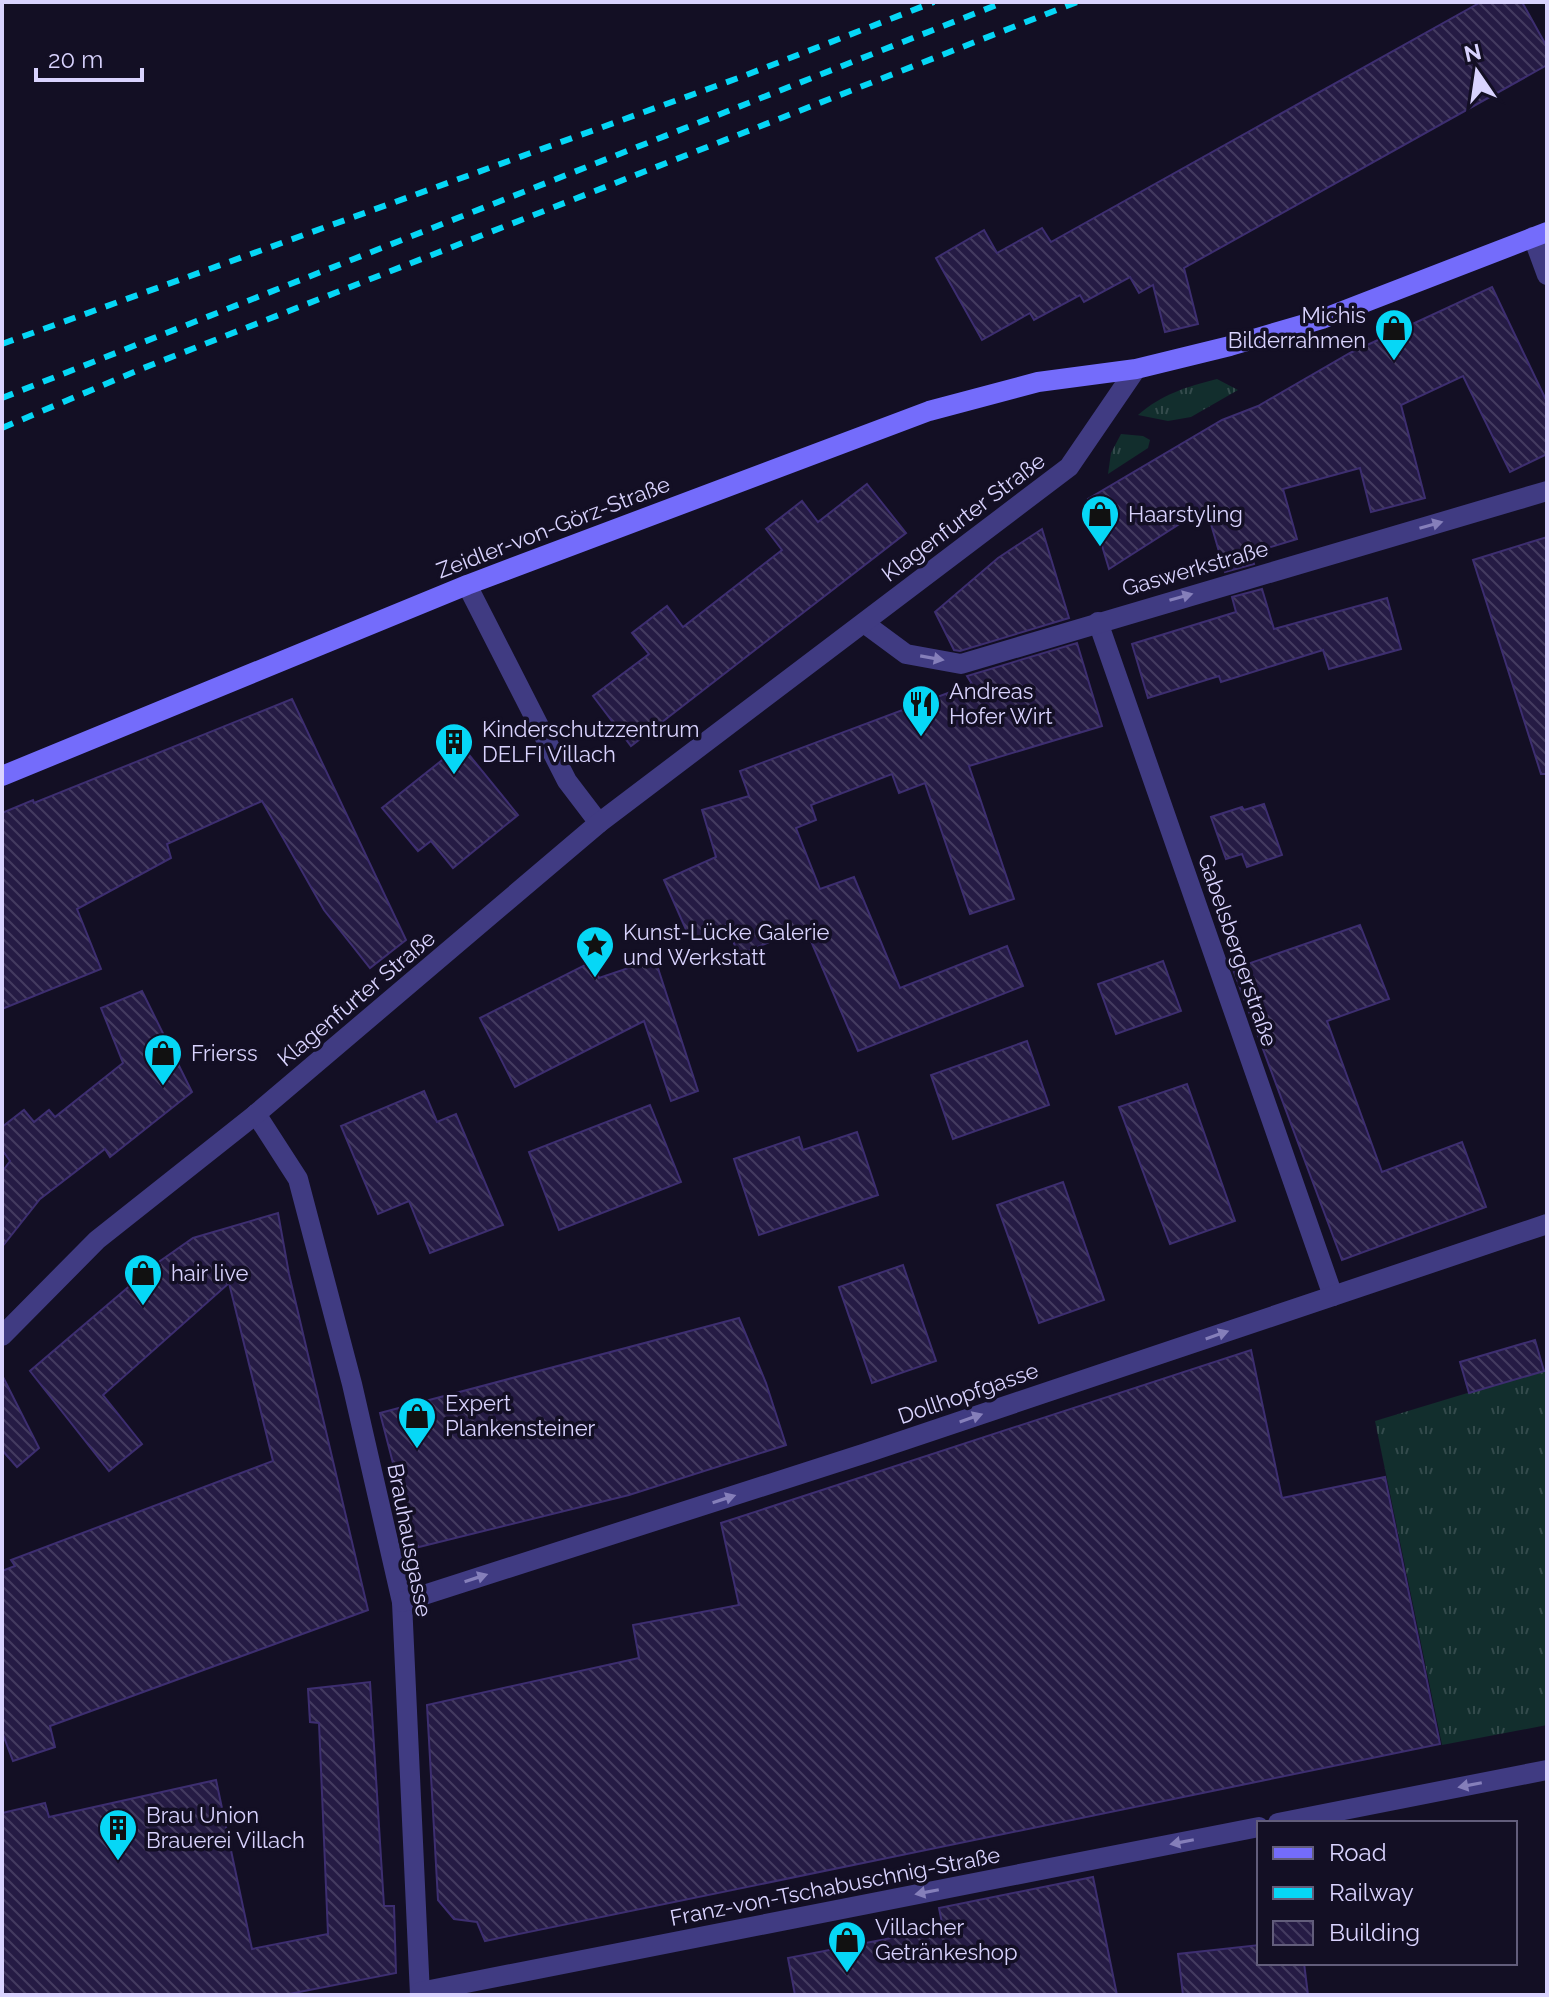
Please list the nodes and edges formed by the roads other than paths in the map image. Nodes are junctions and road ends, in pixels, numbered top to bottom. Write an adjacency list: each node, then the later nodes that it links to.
1 (1540, 235): 2 (street); 3 (street)
2 (1547, 275)
3 (1136, 369): 5 (street, Zeidler-von-Görz-Straße); 7 (street, Klagenfurter Straße)
4 (1547, 491): 6 (street, Gaswerkstraße, one-way to 4)
5 (467, 585): 8 (street, Zeidler-von-Görz-Straße); 9 (street)
6 (1098, 622): 7 (street, Gaswerkstraße, one-way to 6); 12 (street, Gabelsbergerstraße)
7 (864, 623): 9 (street, Klagenfurter Straße)
8 (2, 776)
9 (599, 823): 10 (street, Klagenfurter Straße)
10 (256, 1114): 13 (street, Klagenfurter Straße); 14 (street, Brauhausgasse)
11 (1547, 1224): 12 (street, Dollhopfgasse)
12 (1333, 1296): 14 (street, Dollhopfgasse, one-way to 12)
13 (2, 1336)
14 (402, 1602): 18 (street, Brauhausgasse)
15 (1547, 1770): 16 (street, one-way to 16)
16 (1288, 1821)
17 (1257, 1827): 18 (street, Franz-von-Tschabuschnig-Straße, one-way to 18)
18 (420, 1993)

